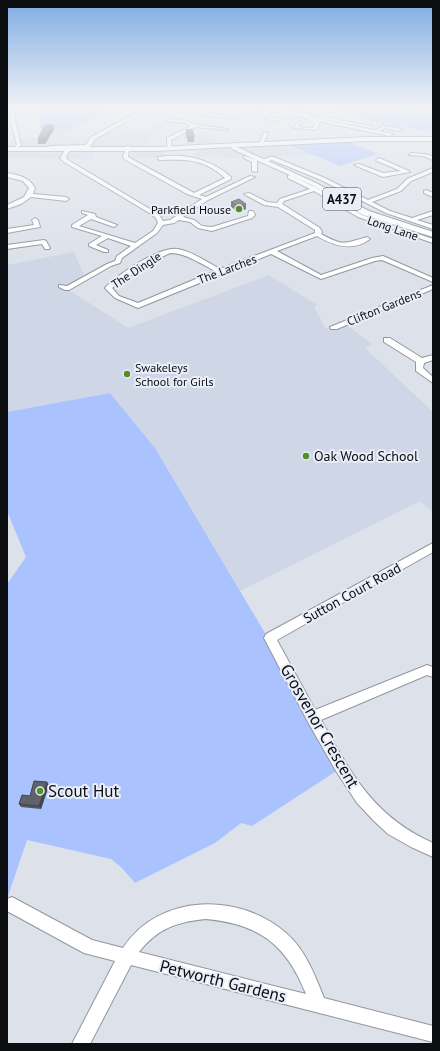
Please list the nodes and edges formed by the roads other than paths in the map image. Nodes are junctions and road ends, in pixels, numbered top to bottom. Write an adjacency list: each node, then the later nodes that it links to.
1 (64, 157): 34 (street)
2 (126, 157): 19 (street)
3 (254, 157): 8 (street); 23 (street, Long Lane); 38 (main road, Long Lane / A437)
4 (160, 158): 19 (street)
5 (379, 160): 10 (street)
6 (357, 165): 10 (street)
7 (433, 170): 11 (street)
8 (255, 171)
9 (8, 172): 18 (street)
10 (406, 172): 11 (street)
11 (419, 176): 14 (street); 23 (street)
12 (290, 177): 15 (street, Long Lane)
13 (249, 178): 22 (street)
14 (427, 178)
15 (315, 189): 24 (street); 41 (street, Long Lane)
16 (426, 192): 20 (street)
17 (247, 194): 24 (street)
18 (29, 195): 21 (street); 25 (street)
19 (194, 195): 22 (street)
20 (433, 195)
21 (66, 199)
22 (206, 199): 30 (street)
23 (367, 202): 32 (street, Long Lane)
24 (279, 205): 37 (street)
25 (7, 207)
26 (84, 212): 29 (street)
27 (250, 212): 30 (street)
28 (433, 213): 32 (street)
29 (93, 215): 33 (street); 39 (street)
30 (178, 218): 34 (street)
31 (35, 220): 36 (street)
32 (411, 220): 35 (street, Long Lane)
33 (114, 225)
34 (163, 226): 42 (street)
35 (433, 227)
36 (8, 230): 43 (street)
37 (317, 231): 40 (street); 47 (street, The Larches)
38 (433, 235)
39 (107, 236): 42 (street); 46 (street)
40 (367, 239)
41 (433, 241)
42 (136, 245): 48 (street)
43 (16, 246): 44 (street); 45 (street)
44 (7, 247)
45 (47, 248)
46 (106, 251)
47 (273, 252): 50 (street, The Larches); 51 (street)
48 (118, 262): 49 (street); 52 (street)
49 (136, 269): 50 (street, The Dingle); 54 (street, The Dingle)
50 (220, 271): 54 (street, The Larches)
51 (433, 280)
52 (61, 286)
53 (433, 287): 55 (street, Clifton Gardens)
54 (138, 306)
55 (334, 327)
56 (387, 340): 58 (street)
57 (433, 357): 58 (street)
58 (422, 361): 59 (street)
59 (433, 381)
60 (433, 547): 61 (street, Sutton Court Road)
61 (270, 638): 63 (street, Grosvenor Crescent)
62 (433, 672): 63 (street)
63 (312, 718): 64 (street, Grosvenor Crescent)
64 (433, 850)
65 (12, 905): 66 (street, Petworth Gardens)
66 (127, 957): 67 (street, Petworth Gardens); 67 (street); 69 (street)
67 (319, 1006): 68 (street, Petworth Gardens)
68 (433, 1034)
69 (81, 1044)

